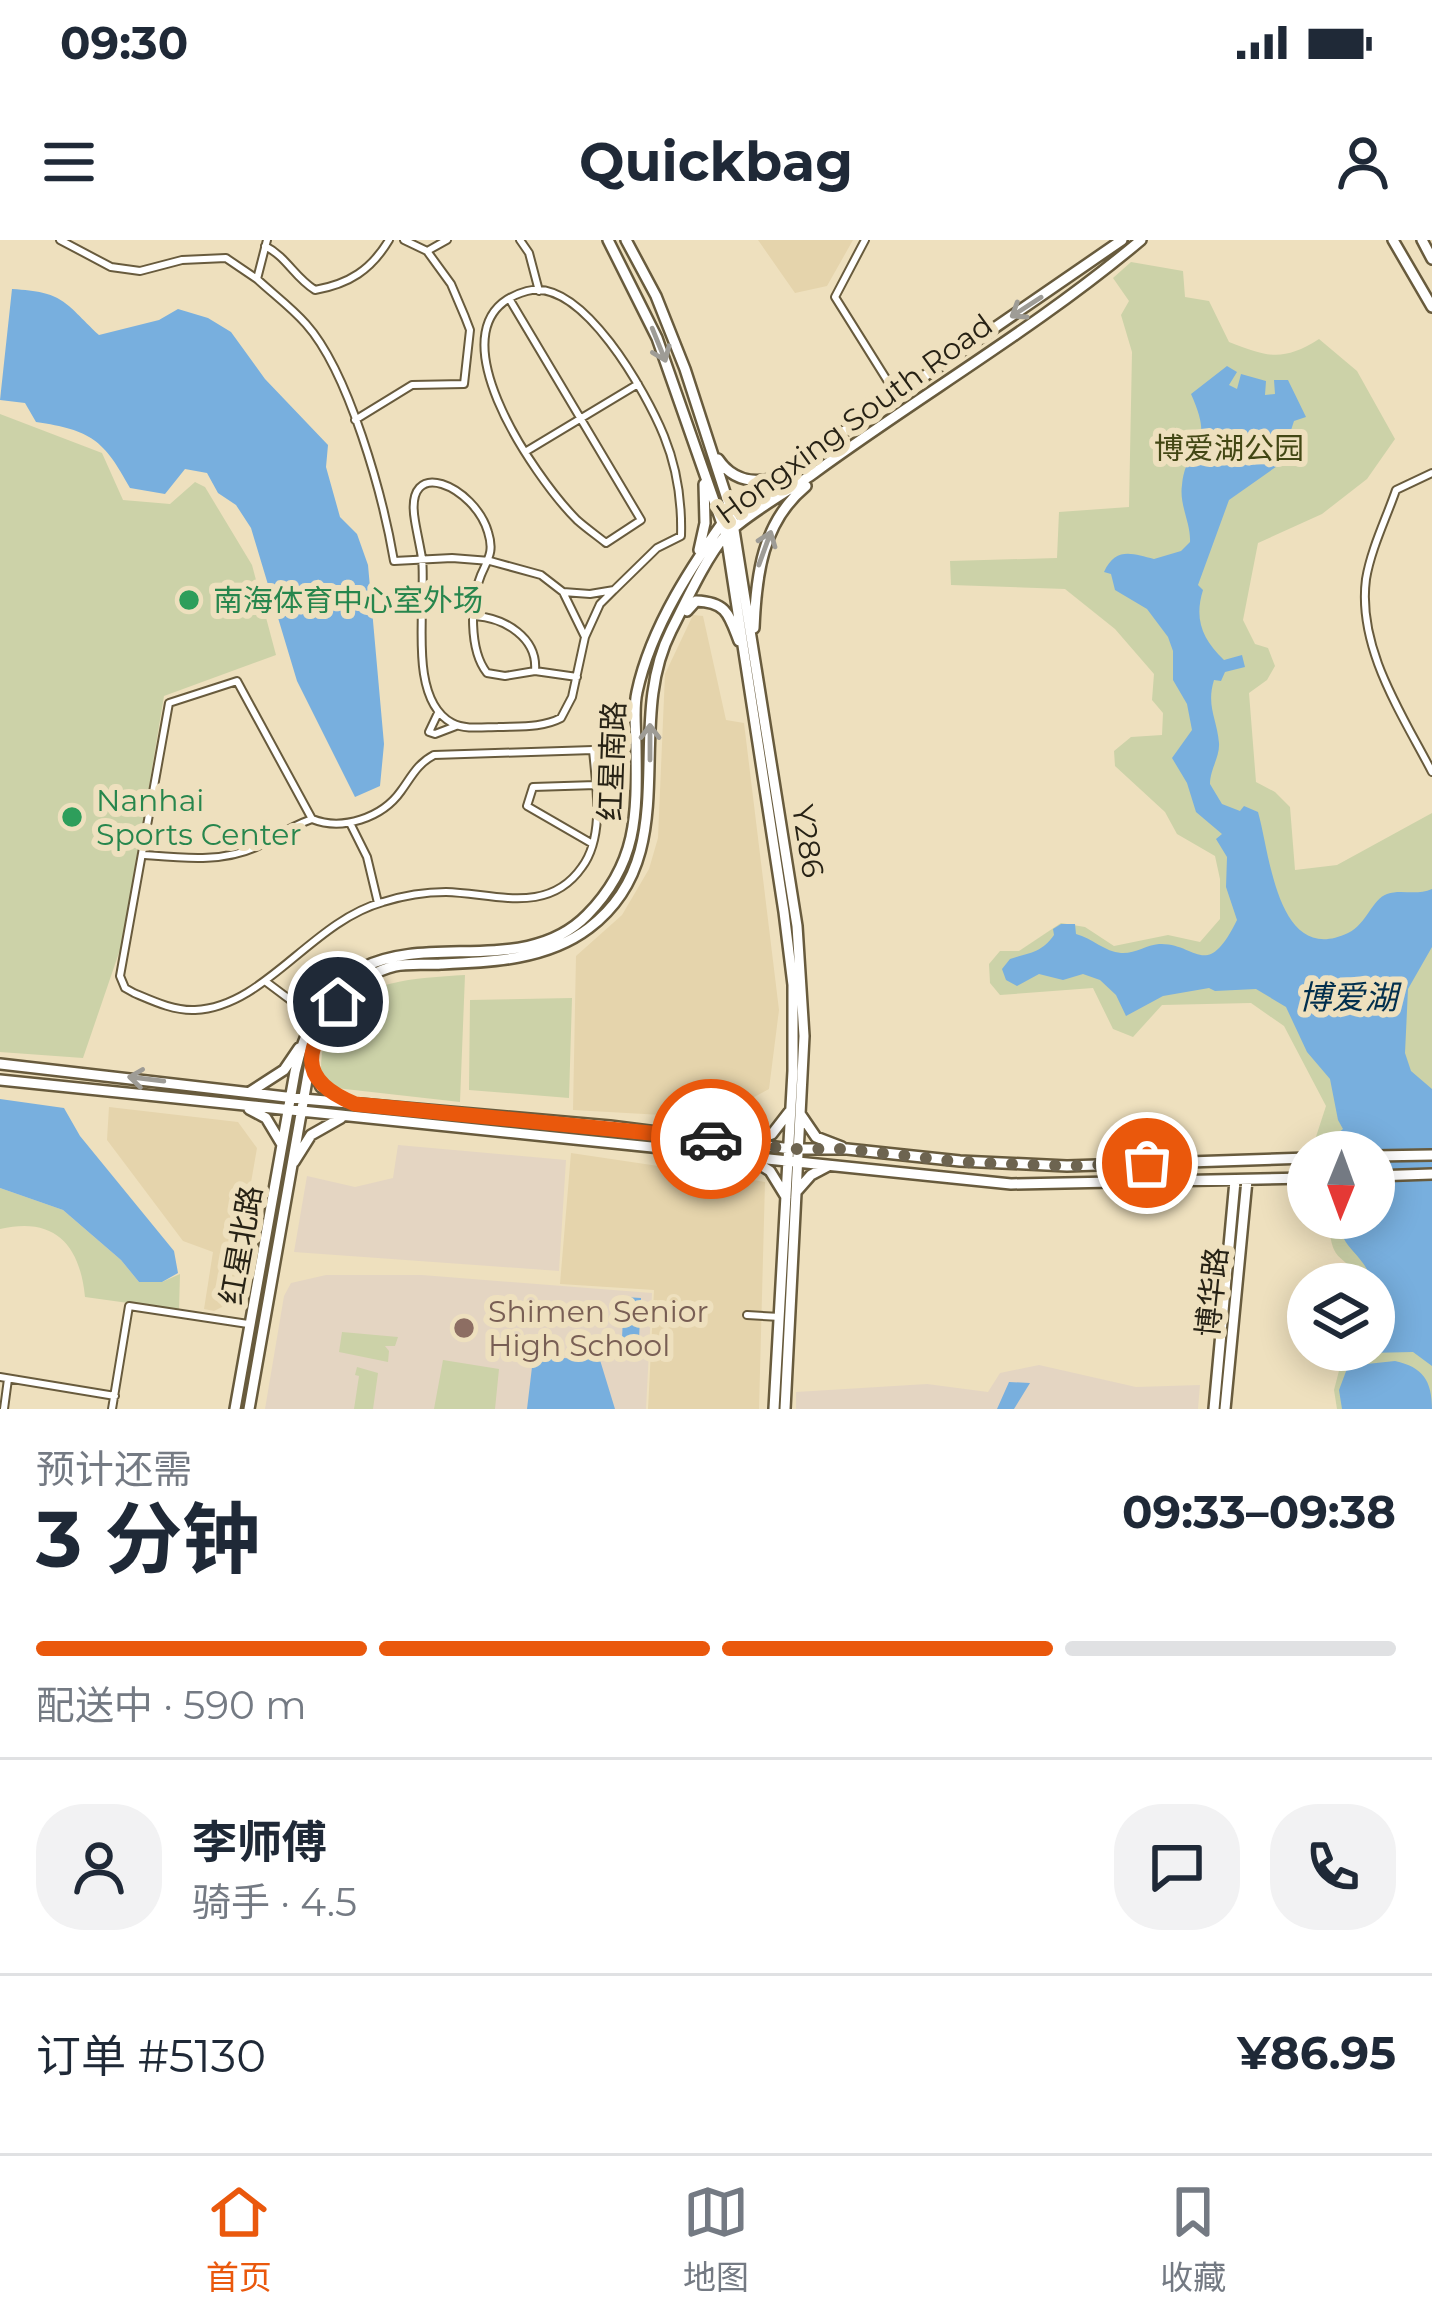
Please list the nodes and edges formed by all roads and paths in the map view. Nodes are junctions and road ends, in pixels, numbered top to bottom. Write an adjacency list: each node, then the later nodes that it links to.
1 (60, 240): 16 (street)
2 (389, 240): 13 (street)
3 (404, 240): 14 (street)
4 (446, 240): 14 (street)
5 (608, 240): 29 (main road, one-way to 29)
6 (626, 240): 27 (main road)
7 (865, 240): 23 (street)
8 (1122, 240): 23 (main road, 红星南路, one-way to 23)
9 (1141, 240): 24 (main road, Hongxing South Road)
10 (1393, 240): 19 (main road)
11 (1421, 240): 15 (main road)
12 (524, 241): 17 (street)
13 (266, 243): 16 (street)
14 (427, 250): 21 (street)
15 (1432, 259)
16 (257, 279): 26 (street)
17 (539, 291): 18 (street); 22 (street)
18 (511, 299): 20 (street); 25 (street)
19 (1432, 307)
20 (486, 321): 21 (street); 28 (street)
21 (470, 330): 26 (street)
22 (638, 384): 25 (street); 37 (street)
23 (897, 396): 31 (main road, 红星南路)
24 (892, 416): 33 (main road, Hongxing South Road); 42 (main road, one-way to 24)
25 (581, 418): 28 (street); 28 (street)
26 (355, 421): 34 (street)
27 (712, 451): 31 (main road); 32 (main road)
28 (525, 452)
29 (699, 455): 33 (main road); 36 (main road)
30 (1432, 473): 47 (street)
31 (787, 475): 32 (main road, 红星南路)
32 (731, 511): 33 (main road, 红星南路)
33 (727, 530): 36 (main road, 红星南路); 40 (main road, Hongxing South Road); 42 (main road, Y286)
34 (422, 559): 35 (street); 35 (street); 45 (street)
35 (490, 561): 38 (street); 39 (street)
36 (697, 561): 55 (main road, 红星南路)
37 (614, 590): 38 (street); 41 (street)
38 (563, 592): 41 (street)
39 (475, 616): 43 (street); 43 (street)
40 (675, 624): 42 (main road); 57 (main road, Hongxing South Road, one-way to 40)
41 (586, 637): 44 (street)
42 (750, 661): 65 (main road, Y286 / Y286)
43 (535, 671): 44 (street)
44 (577, 677): 46 (street)
45 (438, 712): 46 (street); 46 (street)
46 (457, 726)
47 (1432, 772)
48 (596, 785): 50 (street); 51 (street); 51 (street)
49 (312, 819): 50 (street); 52 (street); 52 (street)
50 (351, 825): 53 (street)
51 (592, 844): 53 (street)
52 (144, 855): 54 (street)
53 (378, 903): 54 (street)
54 (265, 981): 55 (street)
55 (313, 1017): 56 (main road, 红星南路)
56 (302, 1043): 60 (main road); 61 (main road, 红星南路)
57 (310, 1060): 63 (main road); 64 (main road, Hongxing South Road)
58 (0, 1064): 60 (main road, one-way to 58)
59 (0, 1080): 62 (main road)
60 (250, 1092): 61 (main road)
61 (291, 1097): 64 (main road)
62 (226, 1101): 64 (main road); 68 (main road)
63 (355, 1104): 64 (main road); 67 (main road)
64 (298, 1107): 66 (main road); 68 (main road); 76 (main road)
65 (796, 1110): 67 (main road); 69 (main road); 70 (main road, Y286 / Y286)
66 (344, 1117): 72 (main road); 76 (main road)
67 (744, 1143): 70 (main road)
68 (283, 1147): 84 (main road, 红星北路)
69 (847, 1149): 70 (main road); 74 (main road)
70 (794, 1155): 72 (main road); 75 (main road); 81 (main road, Y286)
71 (1432, 1155): 73 (main road)
72 (745, 1156): 81 (main road)
73 (1395, 1156)
74 (1287, 1159)
75 (829, 1166): 80 (main road); 81 (main road)
76 (292, 1167): 90 (main road)
77 (1432, 1174): 78 (main road)
78 (1395, 1175)
79 (1287, 1179): 80 (main road)
80 (1241, 1181): 93 (main road, 博华路); 94 (main road, 博华路)
81 (792, 1196): 83 (main road); 92 (main road)
82 (748, 1316): 83 (street)
83 (780, 1318): 91 (main road)
84 (251, 1324): 86 (street); 89 (main road, 红星北路)
85 (4, 1378): 86 (street); 87 (street)
86 (115, 1396): 88 (street)
87 (4, 1409)
88 (112, 1409)
89 (236, 1409)
90 (249, 1409)
91 (774, 1409)
92 (785, 1409)
93 (1214, 1409)
94 (1225, 1409)

